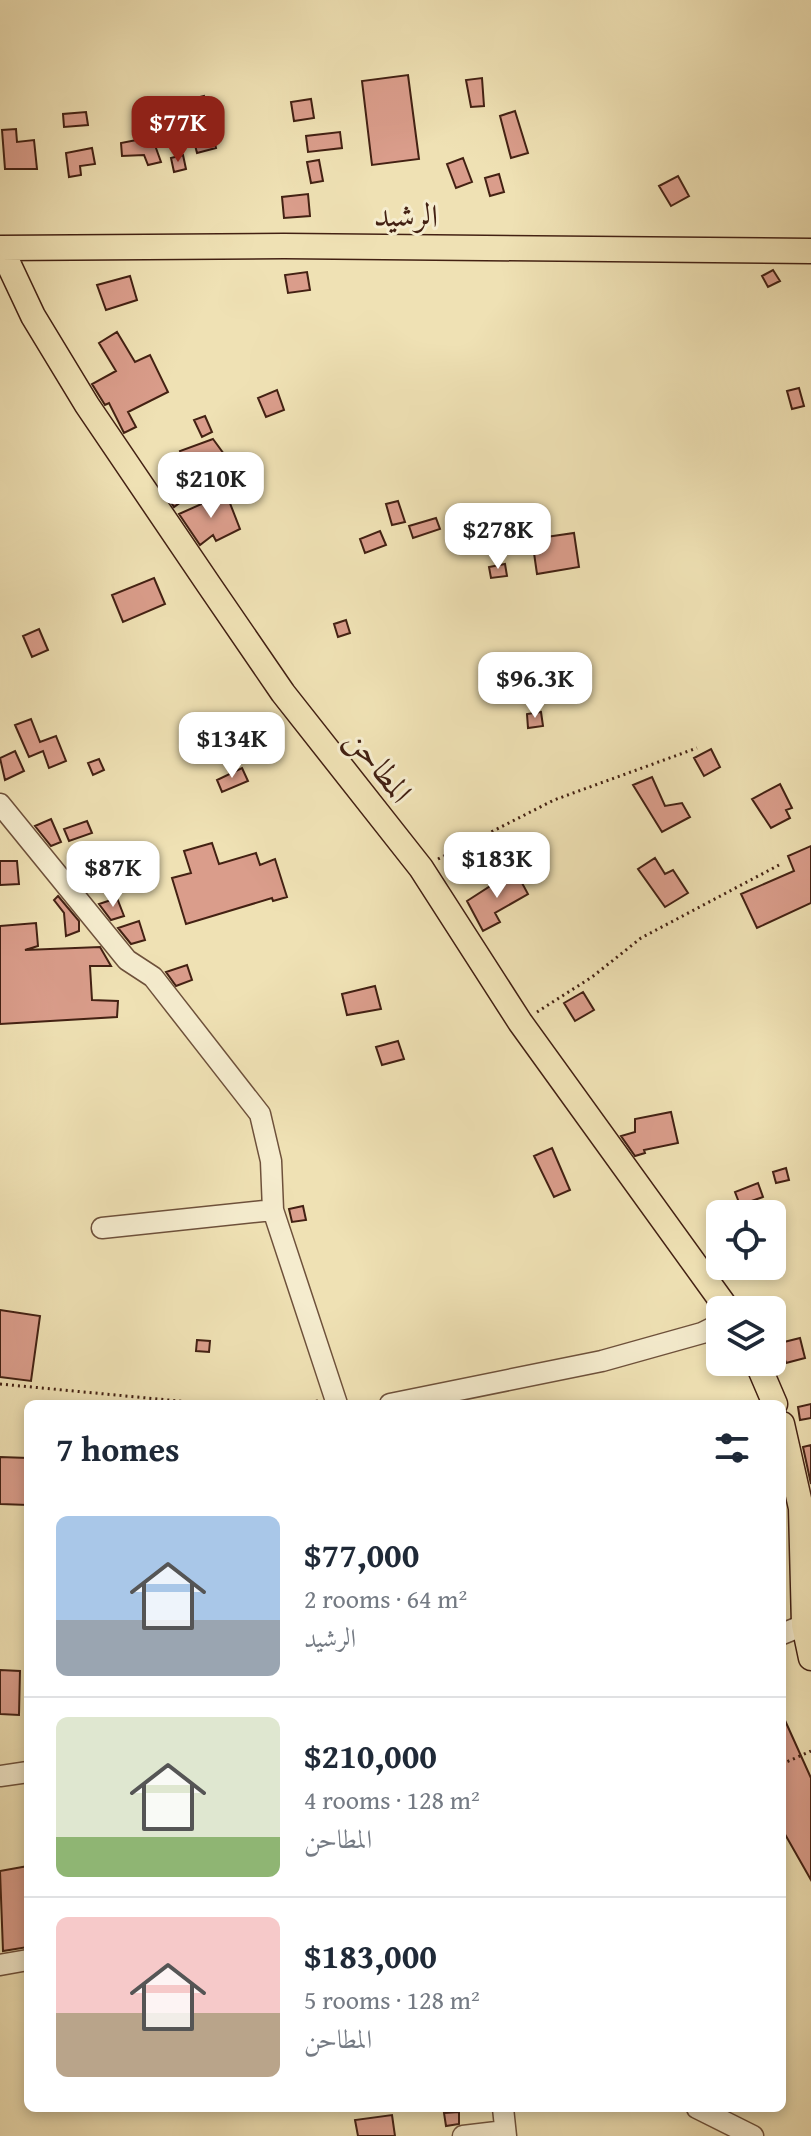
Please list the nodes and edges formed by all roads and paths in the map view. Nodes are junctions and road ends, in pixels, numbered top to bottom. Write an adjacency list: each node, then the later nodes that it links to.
1 (0, 248): 2 (main road, الرشيد); 6 (main road, المطاحن)
2 (811, 251)
3 (697, 748): 6 (path)
4 (0, 804): 8 (street)
5 (779, 865): 7 (path)
6 (421, 868): 7 (main road, المطاحن)
7 (520, 1022): 10 (main road, المطاحن)
8 (273, 1210): 9 (street); 15 (street)
9 (102, 1228)
10 (718, 1296)
11 (706, 1331): 16 (street)
12 (763, 1376): 17 (main road)
13 (0, 1384): 14 (path)
14 (168, 1400)
15 (335, 1400)
16 (410, 1400)
17 (773, 1400)
18 (786, 1438): 19 (main road)
19 (806, 1508): 20 (main road)
20 (793, 1630): 21 (main road)
21 (811, 1658)
22 (811, 1751): 23 (path)
23 (786, 1762)
24 (24, 1773): 25 (street)
25 (0, 1776)
26 (24, 1961): 27 (street)
27 (0, 1965)
28 (503, 2112): 30 (street)
29 (705, 2112): 32 (street)
30 (506, 2134): 31 (street)
31 (463, 2136)
32 (753, 2136)

